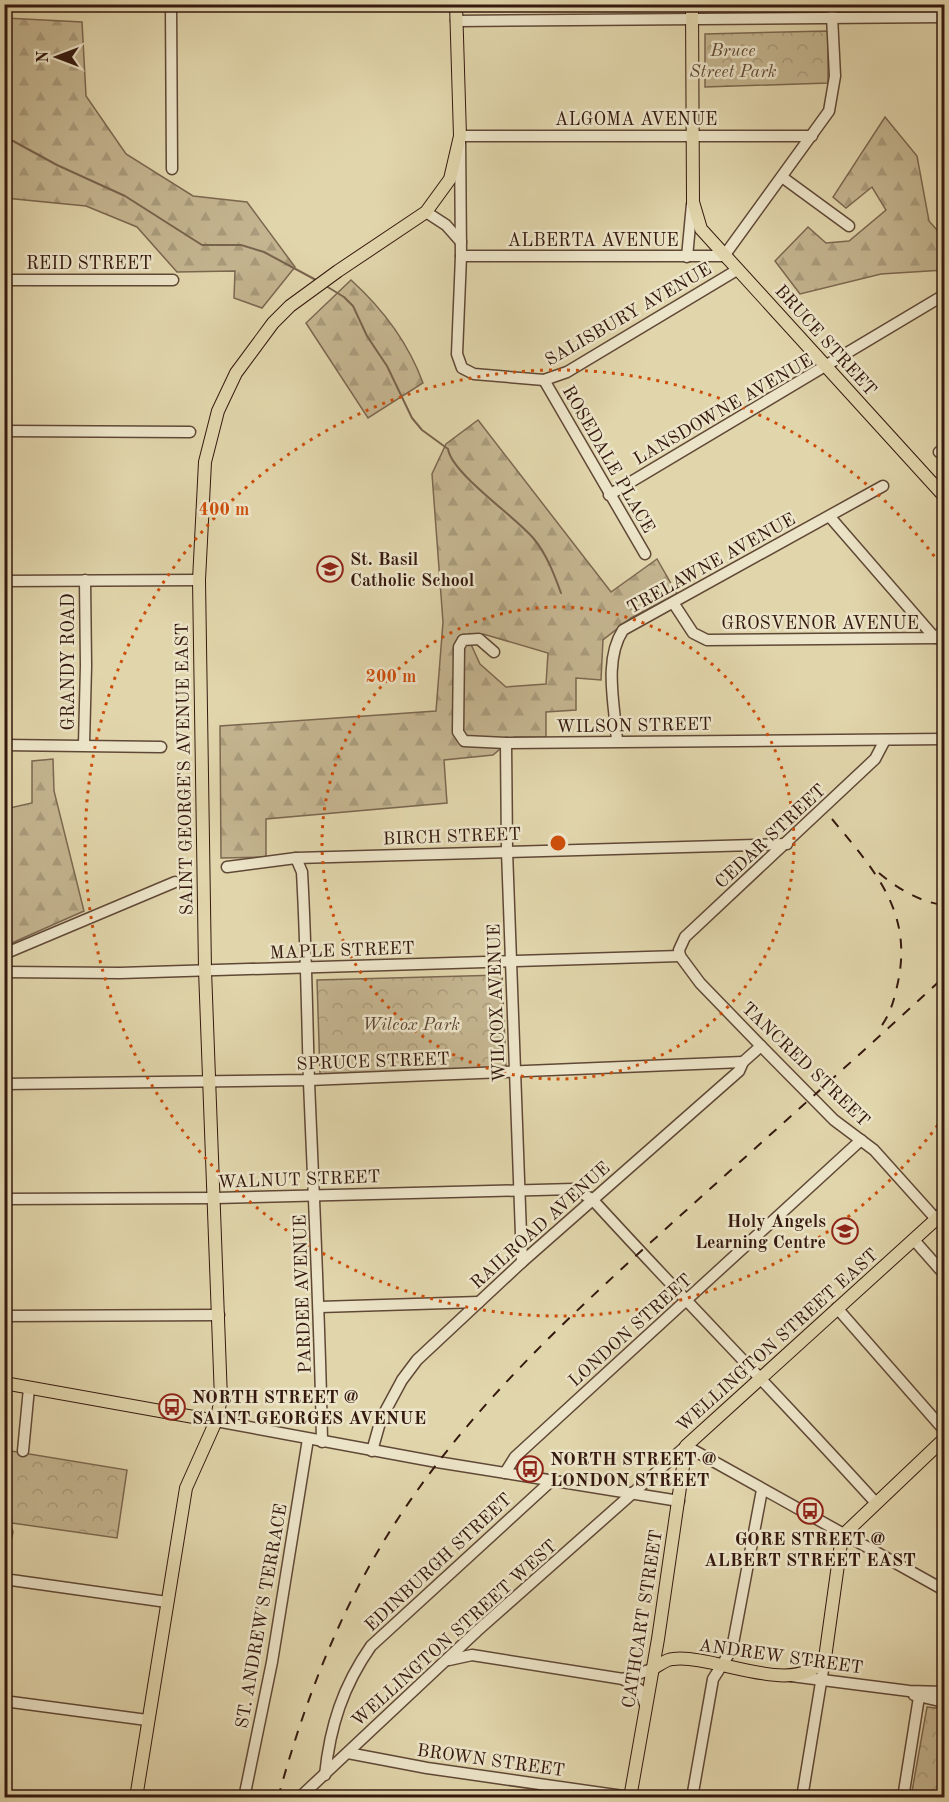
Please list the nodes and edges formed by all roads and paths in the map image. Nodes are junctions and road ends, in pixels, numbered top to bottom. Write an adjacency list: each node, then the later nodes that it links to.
1 (171, 4): 11 (street)
2 (456, 4): 7 (main road, SAINT GEORGE'S AVENUE EAST)
3 (692, 4): 6 (main road, BRUCE STREET)
4 (832, 16): 5 (street); 6 (street); 10 (street, SALISBURY AVENUE)
5 (945, 17)
6 (693, 19): 7 (street); 8 (main road, BRUCE STREET)
7 (456, 21): 9 (main road, SAINT GEORGE'S AVENUE EAST)
8 (692, 135): 9 (street, ALGOMA AVENUE); 10 (street, ALGOMA AVENUE); 13 (main road, BRUCE STREET)
9 (460, 136): 14 (main road, SAINT GEORGE'S AVENUE EAST); 16 (street)
10 (812, 136): 12 (street, SALISBURY AVENUE)
11 (172, 169)
12 (782, 177): 15 (street); 18 (street, SALISBURY AVENUE)
13 (693, 202): 18 (main road, BRUCE STREET); 19 (street, BRUCE STREET)
14 (426, 212): 16 (street); 34 (main road, SAINT GEORGE'S AVENUE EAST)
15 (849, 226)
16 (461, 242): 17 (street)
17 (461, 256): 19 (street, ALBERTA AVENUE); 25 (street, SALISBURY AVENUE)
18 (724, 256): 19 (street, ALBERTA AVENUE); 20 (main road, BRUCE STREET)
19 (687, 257)
20 (737, 270): 24 (main road, BRUCE STREET); 25 (street, SALISBURY AVENUE)
21 (4, 280): 22 (street, REID STREET)
22 (173, 280)
23 (944, 296): 24 (street, LANSDOWNE AVENUE)
24 (826, 367): 29 (street, LANSDOWNE AVENUE); 30 (main road, BRUCE STREET)
25 (544, 380): 29 (street, ROSEDALE PLACE)
26 (4, 431): 27 (street)
27 (190, 432)
28 (883, 486): 31 (street, TRELAWNE AVENUE)
29 (609, 495): 32 (street, ROSEDALE PLACE)
30 (945, 496)
31 (830, 517): 36 (street, TRELAWNE AVENUE); 38 (street)
32 (645, 554)
33 (85, 580): 34 (street); 35 (street); 44 (street, GRANDY ROAD)
34 (199, 580): 56 (main road, SAINT GEORGE'S AVENUE EAST)
35 (4, 581)
36 (674, 604): 38 (street, GROSVENOR AVENUE); 42 (street, TRELAWNE AVENUE)
37 (945, 630): 38 (street, GROSVENOR AVENUE)
38 (935, 638)
39 (494, 652): 43 (street, WILSON STREET)
40 (945, 739): 41 (street, WILSON STREET)
41 (885, 740): 42 (street, WILSON STREET); 47 (street, CEDAR STREET)
42 (617, 741): 43 (street, WILSON STREET)
43 (506, 743): 48 (street, WILCOX AVENUE)
44 (84, 744): 45 (street); 46 (street)
45 (4, 745)
46 (160, 747)
47 (787, 844): 48 (street, BIRCH STREET); 53 (street, CEDAR STREET)
48 (507, 851): 49 (street, BIRCH STREET); 54 (street, WILCOX AVENUE)
49 (296, 858): 50 (street, BIRCH STREET); 55 (street, PARDEE AVENUE)
50 (227, 867)
51 (175, 882): 52 (street)
52 (4, 954)
53 (680, 956): 54 (street, MAPLE STREET); 58 (street, TANCRED STREET)
54 (512, 961): 55 (street, MAPLE STREET); 60 (street, WILCOX AVENUE)
55 (308, 968): 56 (street, MAPLE STREET); 61 (street, PARDEE AVENUE)
56 (205, 970): 57 (street, MAPLE STREET); 62 (main road, SAINT GEORGE'S AVENUE EAST)
57 (4, 972)
58 (761, 1046): 59 (street, RAILROAD AVENUE); 64 (street, TANCRED STREET)
59 (742, 1062): 60 (street, SPRUCE STREET); 69 (street, RAILROAD AVENUE)
60 (515, 1072): 61 (street, SPRUCE STREET); 65 (street, WILCOX AVENUE)
61 (309, 1080): 62 (street, SPRUCE STREET); 66 (street, PARDEE AVENUE)
62 (210, 1082): 63 (street, SPRUCE STREET); 67 (main road, SAINT GEORGE'S AVENUE EAST)
63 (4, 1084)
64 (861, 1140): 70 (street, TANCRED STREET); 75 (street, LONDON STREET)
65 (520, 1190): 66 (street, WALNUT STREET); 69 (street, WALNUT STREET); 72 (street, WILCOX AVENUE)
66 (315, 1196): 67 (street, WALNUT STREET); 76 (street, PARDEE AVENUE)
67 (215, 1198): 68 (street, WALNUT STREET); 78 (main road, SAINT GEORGE'S AVENUE EAST)
68 (4, 1199)
69 (592, 1199): 72 (street, RAILROAD AVENUE); 75 (street)
70 (940, 1215): 71 (main road, WELLINGTON STREET EAST)
71 (914, 1240): 73 (street); 77 (main road, WELLINGTON STREET EAST)
72 (522, 1262): 74 (street, RAILROAD AVENUE)
73 (945, 1274)
74 (479, 1302): 76 (street); 90 (street, RAILROAD AVENUE)
75 (686, 1302): 80 (street); 91 (street, LONDON STREET)
76 (320, 1307): 87 (street, PARDEE AVENUE)
77 (837, 1308): 80 (main road, WELLINGTON STREET EAST); 84 (street)
78 (219, 1315): 79 (street); 83 (main road, SAINT GEORGE'S AVENUE EAST)
79 (4, 1316)
80 (761, 1378): 88 (main road, WELLINGTON STREET EAST); 96 (street)
81 (4, 1383): 82 (main road)
82 (29, 1388): 83 (main road); 89 (street)
83 (216, 1421): 85 (street); 102 (main road, SAINT GEORGE'S AVENUE EAST)
84 (945, 1430)
85 (308, 1439): 87 (street); 124 (street, ST. ANDREW'S TERRACE)
86 (945, 1439): 96 (main road)
87 (322, 1442): 90 (street)
88 (686, 1446): 93 (street); 94 (street, WELLINGTON STREET EAST); 95 (main road, CATHCART STREET)
89 (23, 1451)
90 (372, 1451): 91 (street)
91 (505, 1473): 92 (street)
92 (550, 1482): 94 (street); 122 (street, EDINBURGH STREET)
93 (762, 1491): 98 (street); 109 (street)
94 (633, 1494): 95 (street); 103 (street, WELLINGTON STREET WEST)
95 (679, 1501): 104 (main road, CATHCART STREET)
96 (876, 1503): 98 (main road)
97 (8, 1532): 99 (street)
98 (842, 1536): 101 (street); 106 (main road)
99 (4, 1548)
100 (4, 1579): 102 (street)
101 (945, 1590)
102 (167, 1602): 120 (main road, SAINT GEORGE'S AVENUE EAST)
103 (477, 1631): 105 (street); 108 (street, WELLINGTON STREET WEST)
104 (658, 1639): 107 (main road); 110 (main road, CATHCART STREET)
105 (482, 1656): 108 (street); 112 (street)
106 (825, 1658): 111 (main road); 113 (street)
107 (672, 1659): 109 (main road, ANDREW STREET); 110 (main road, ANDREW STREET)
108 (447, 1661): 121 (street, WELLINGTON STREET WEST)
109 (722, 1665): 111 (main road, ANDREW STREET); 127 (street)
110 (652, 1669): 112 (street); 119 (main road, CATHCART STREET)
111 (782, 1675): 113 (street, ANDREW STREET)
112 (622, 1678): 119 (street)
113 (820, 1679): 114 (street, ANDREW STREET); 128 (street)
114 (909, 1691): 115 (street, ANDREW STREET); 116 (street, ANDREW STREET)
115 (945, 1692)
116 (919, 1697): 118 (street, ANDREW STREET); 129 (street)
117 (4, 1701): 120 (street)
118 (945, 1702)
119 (646, 1707): 126 (main road, CATHCART STREET)
120 (147, 1720): 123 (main road, SAINT GEORGE'S AVENUE EAST)
121 (348, 1753): 122 (street, WELLINGTON STREET WEST); 126 (street, BROWN STREET)
122 (325, 1775): 125 (street, WELLINGTON STREET WEST)
123 (136, 1797)
124 (244, 1797)
125 (299, 1797)
126 (630, 1797)
127 (692, 1797)
128 (802, 1797)
129 (903, 1797)

